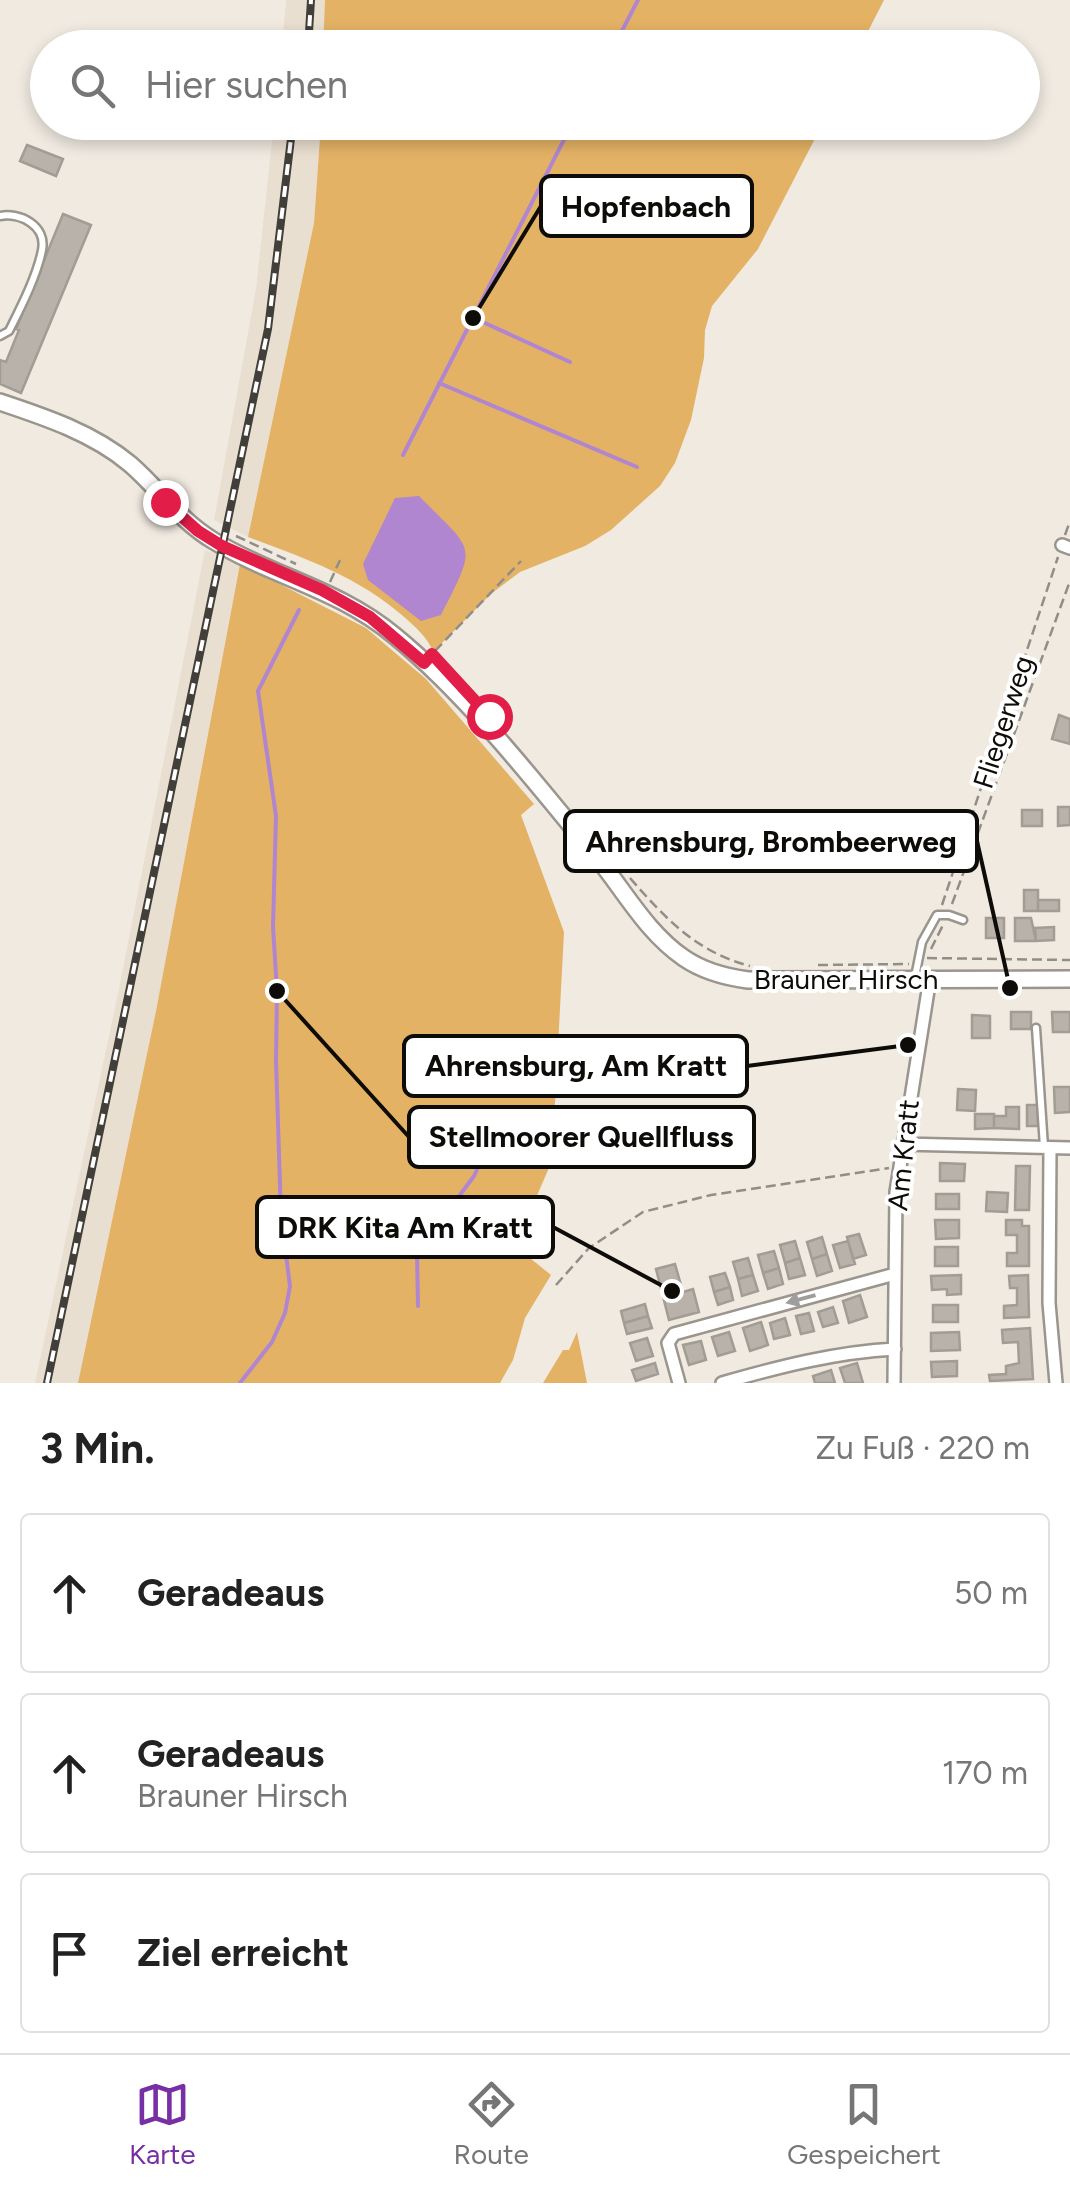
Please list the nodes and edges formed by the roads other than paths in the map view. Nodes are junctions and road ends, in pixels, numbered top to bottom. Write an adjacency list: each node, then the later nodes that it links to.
1 (0, 216): 2 (lane)
2 (0, 336)
3 (0, 402): 5 (street, Brauner Hirsch)
4 (963, 920): 5 (lane)
5 (922, 969): 6 (street, Brauner Hirsch); 8 (street, Am Kratt)
6 (1070, 980)
7 (1036, 1028): 9 (lane)
8 (902, 1144): 9 (street); 11 (street, Am Kratt)
9 (1047, 1148): 10 (street); 16 (street)
10 (1070, 1148)
11 (895, 1274): 12 (street, Am Kratt); 13 (street, one-way to 13)
12 (895, 1349): 14 (street); 15 (street, Am Kratt)
13 (680, 1383)
14 (722, 1383)
15 (894, 1383)
16 (1056, 1383)

